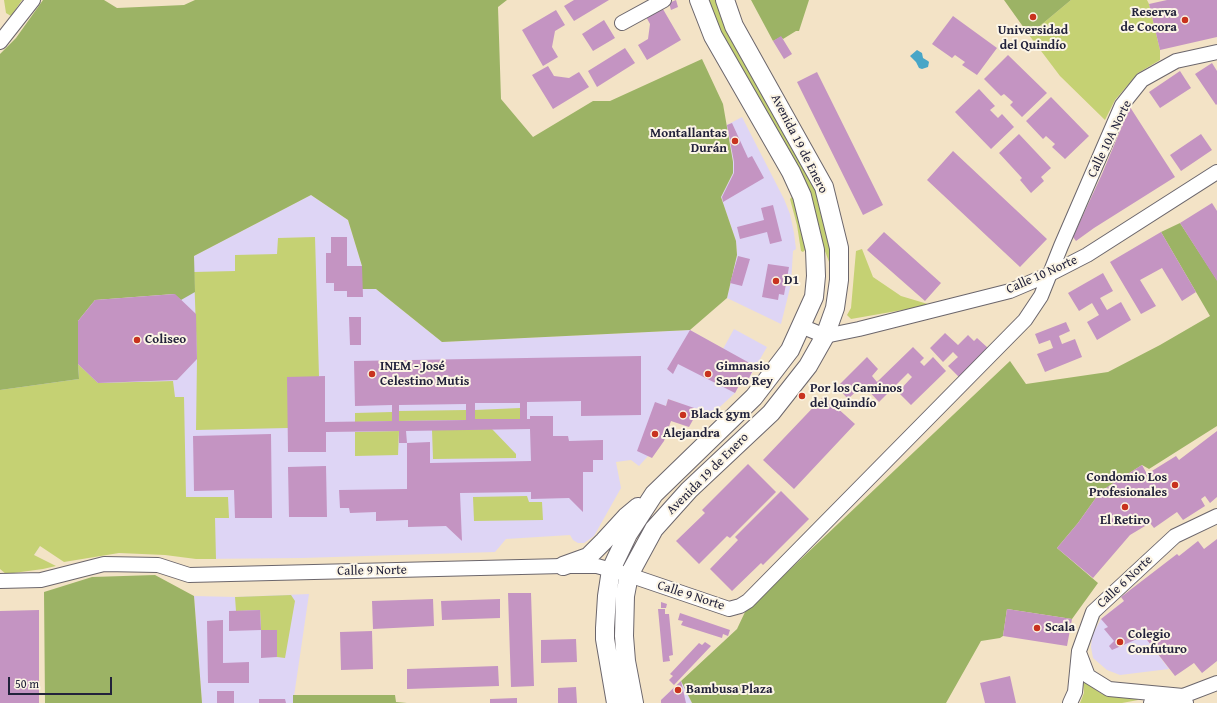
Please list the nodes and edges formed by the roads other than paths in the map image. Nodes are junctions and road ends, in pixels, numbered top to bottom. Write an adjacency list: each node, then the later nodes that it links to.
1 (33, 0): 6 (street)
2 (664, 0): 5 (street)
3 (699, 0): 10 (main road, Avenida 19 de Enero)
4 (725, 0): 11 (main road, Avenida 19 de Enero)
5 (622, 23)
6 (0, 42)
7 (1217, 52): 9 (street, Calle 10A Norte)
8 (1217, 172): 9 (street, Calle 10 Norte)
9 (1050, 274): 11 (street, Calle 10 Norte); 18 (street, Calle 10A Norte)
10 (801, 326): 11 (street); 12 (main road, Avenida 19 de Enero)
11 (825, 336): 16 (main road, Avenida 19 de Enero)
12 (654, 494): 14 (main road); 15 (main road, Avenida 19 de Enero)
13 (1217, 516): 19 (street, Calle 6 Norte)
14 (563, 566): 15 (street, Calle 9 Norte); 17 (street, Calle 9 Norte)
15 (611, 570): 16 (street, Calle 9 Norte); 22 (main road, Avenida 19 de Enero)
16 (629, 575): 18 (street, Calle 9 Norte); 23 (main road, Avenida 19 de Enero)
17 (0, 581)
18 (740, 606)
19 (1079, 651): 21 (street); 24 (street, Calle 6 Norte)
20 (1217, 683): 21 (street)
21 (1184, 699): 25 (street)
22 (616, 703)
23 (634, 703)
24 (1070, 703)
25 (1151, 703)

